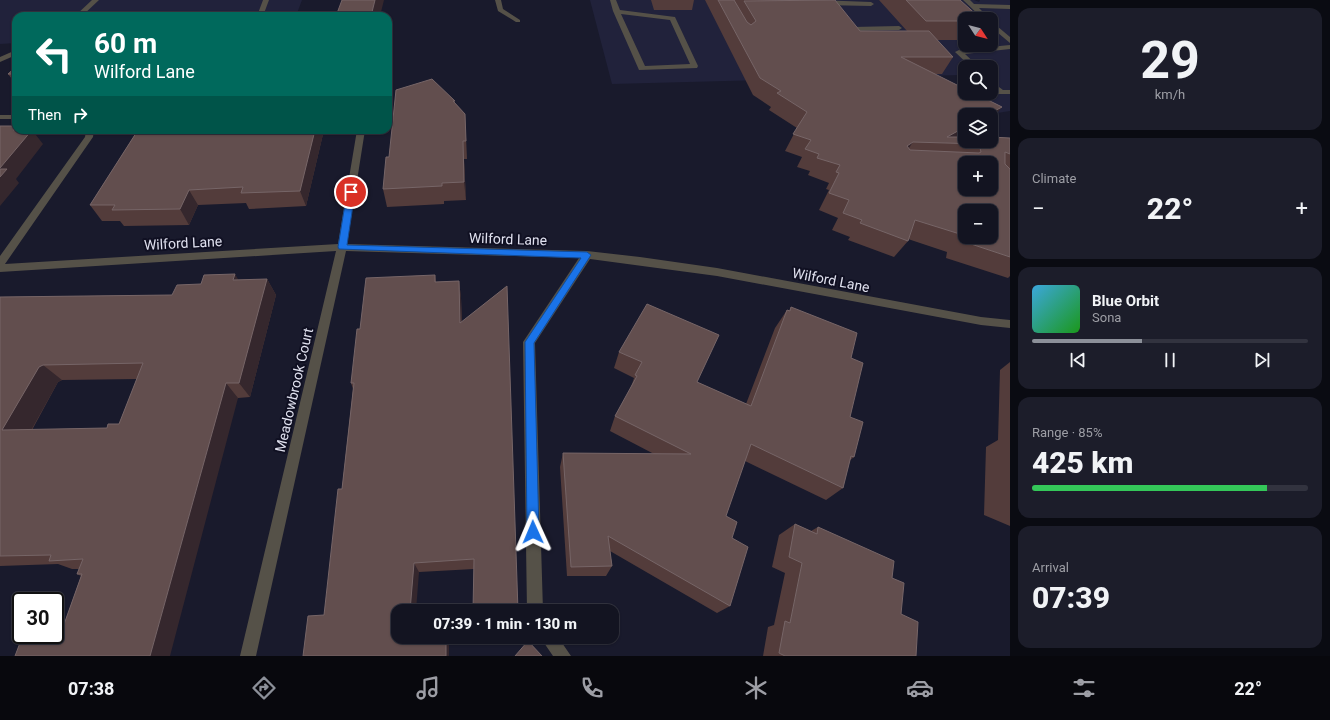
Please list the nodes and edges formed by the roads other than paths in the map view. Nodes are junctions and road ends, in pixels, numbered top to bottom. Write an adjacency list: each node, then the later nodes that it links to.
1 (96, 0): 11 (street)
2 (266, 0): 12 (street)
3 (498, 0): 15 (street)
4 (612, 0): 10 (street)
5 (966, 0): 8 (street)
6 (821, 2): 7 (street); 14 (street)
7 (871, 4)
8 (974, 6): 9 (street); 13 (street)
9 (1010, 7)
10 (616, 11): 10 (street)
11 (82, 12)
12 (262, 12)
13 (980, 12)
14 (830, 13)
15 (518, 21)
16 (839, 23): 17 (street)
17 (899, 28)
18 (998, 30): 19 (street)
19 (1010, 42)
20 (1010, 47): 23 (street)
21 (12, 54): 22 (street)
22 (0, 60)
23 (968, 60)
24 (998, 89): 25 (street)
25 (1010, 92)
26 (0, 117): 27 (street)
27 (12, 117)
28 (89, 134): 32 (street)
29 (360, 134): 30 (street, Meadowbrook Court)
30 (342, 247): 31 (street, Wilford Lane); 32 (street, Wilford Lane); 36 (street, Meadowbrook Court)
31 (587, 255): 33 (street, Wilford Lane); 34 (street)
32 (0, 266)
33 (1010, 324)
34 (535, 604)
35 (554, 644): 37 (street)
36 (248, 656)
37 (563, 656)

